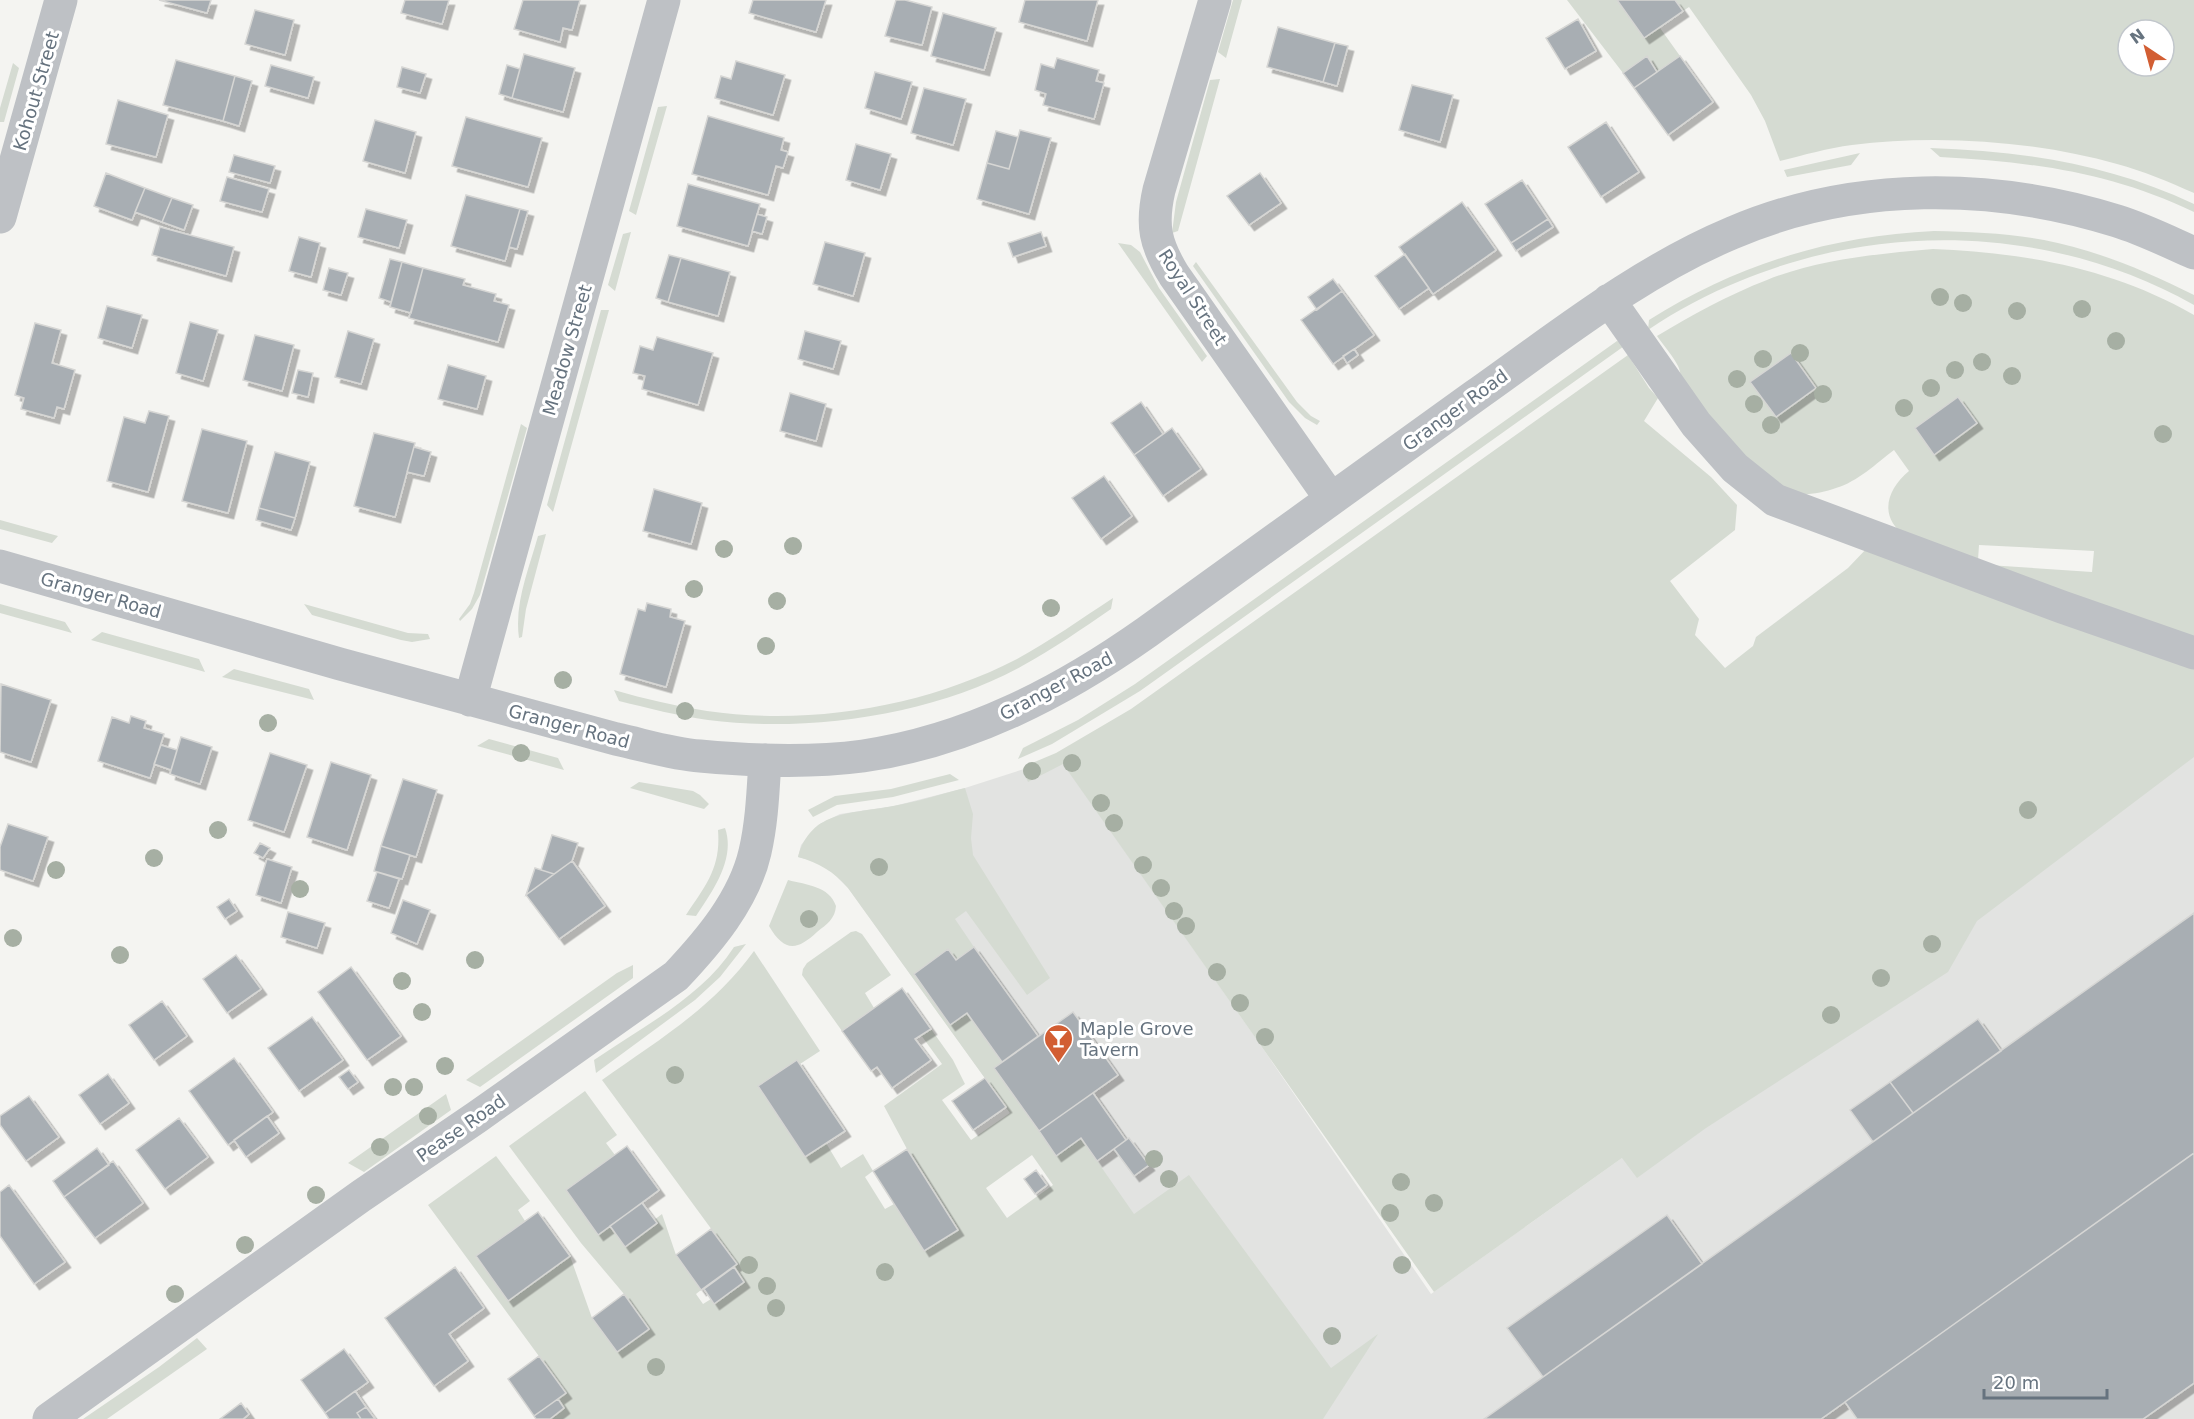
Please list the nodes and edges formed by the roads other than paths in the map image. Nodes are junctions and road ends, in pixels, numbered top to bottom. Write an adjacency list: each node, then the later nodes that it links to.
1 (61, 0): 4 (street, Kohout Street)
2 (664, 0): 10 (street, Meadow Street)
3 (1215, 0): 7 (street, Royal Street)
4 (0, 217)
5 (2194, 253): 6 (street, Granger Road)
6 (1609, 300): 7 (street, Granger Road); 9 (street)
7 (1331, 499): 11 (street, Granger Road)
8 (0, 566): 10 (street, Granger Road)
9 (2194, 653)
10 (470, 700): 11 (street, Granger Road)
11 (765, 760): 12 (street, Pease Road)
12 (49, 1419)

